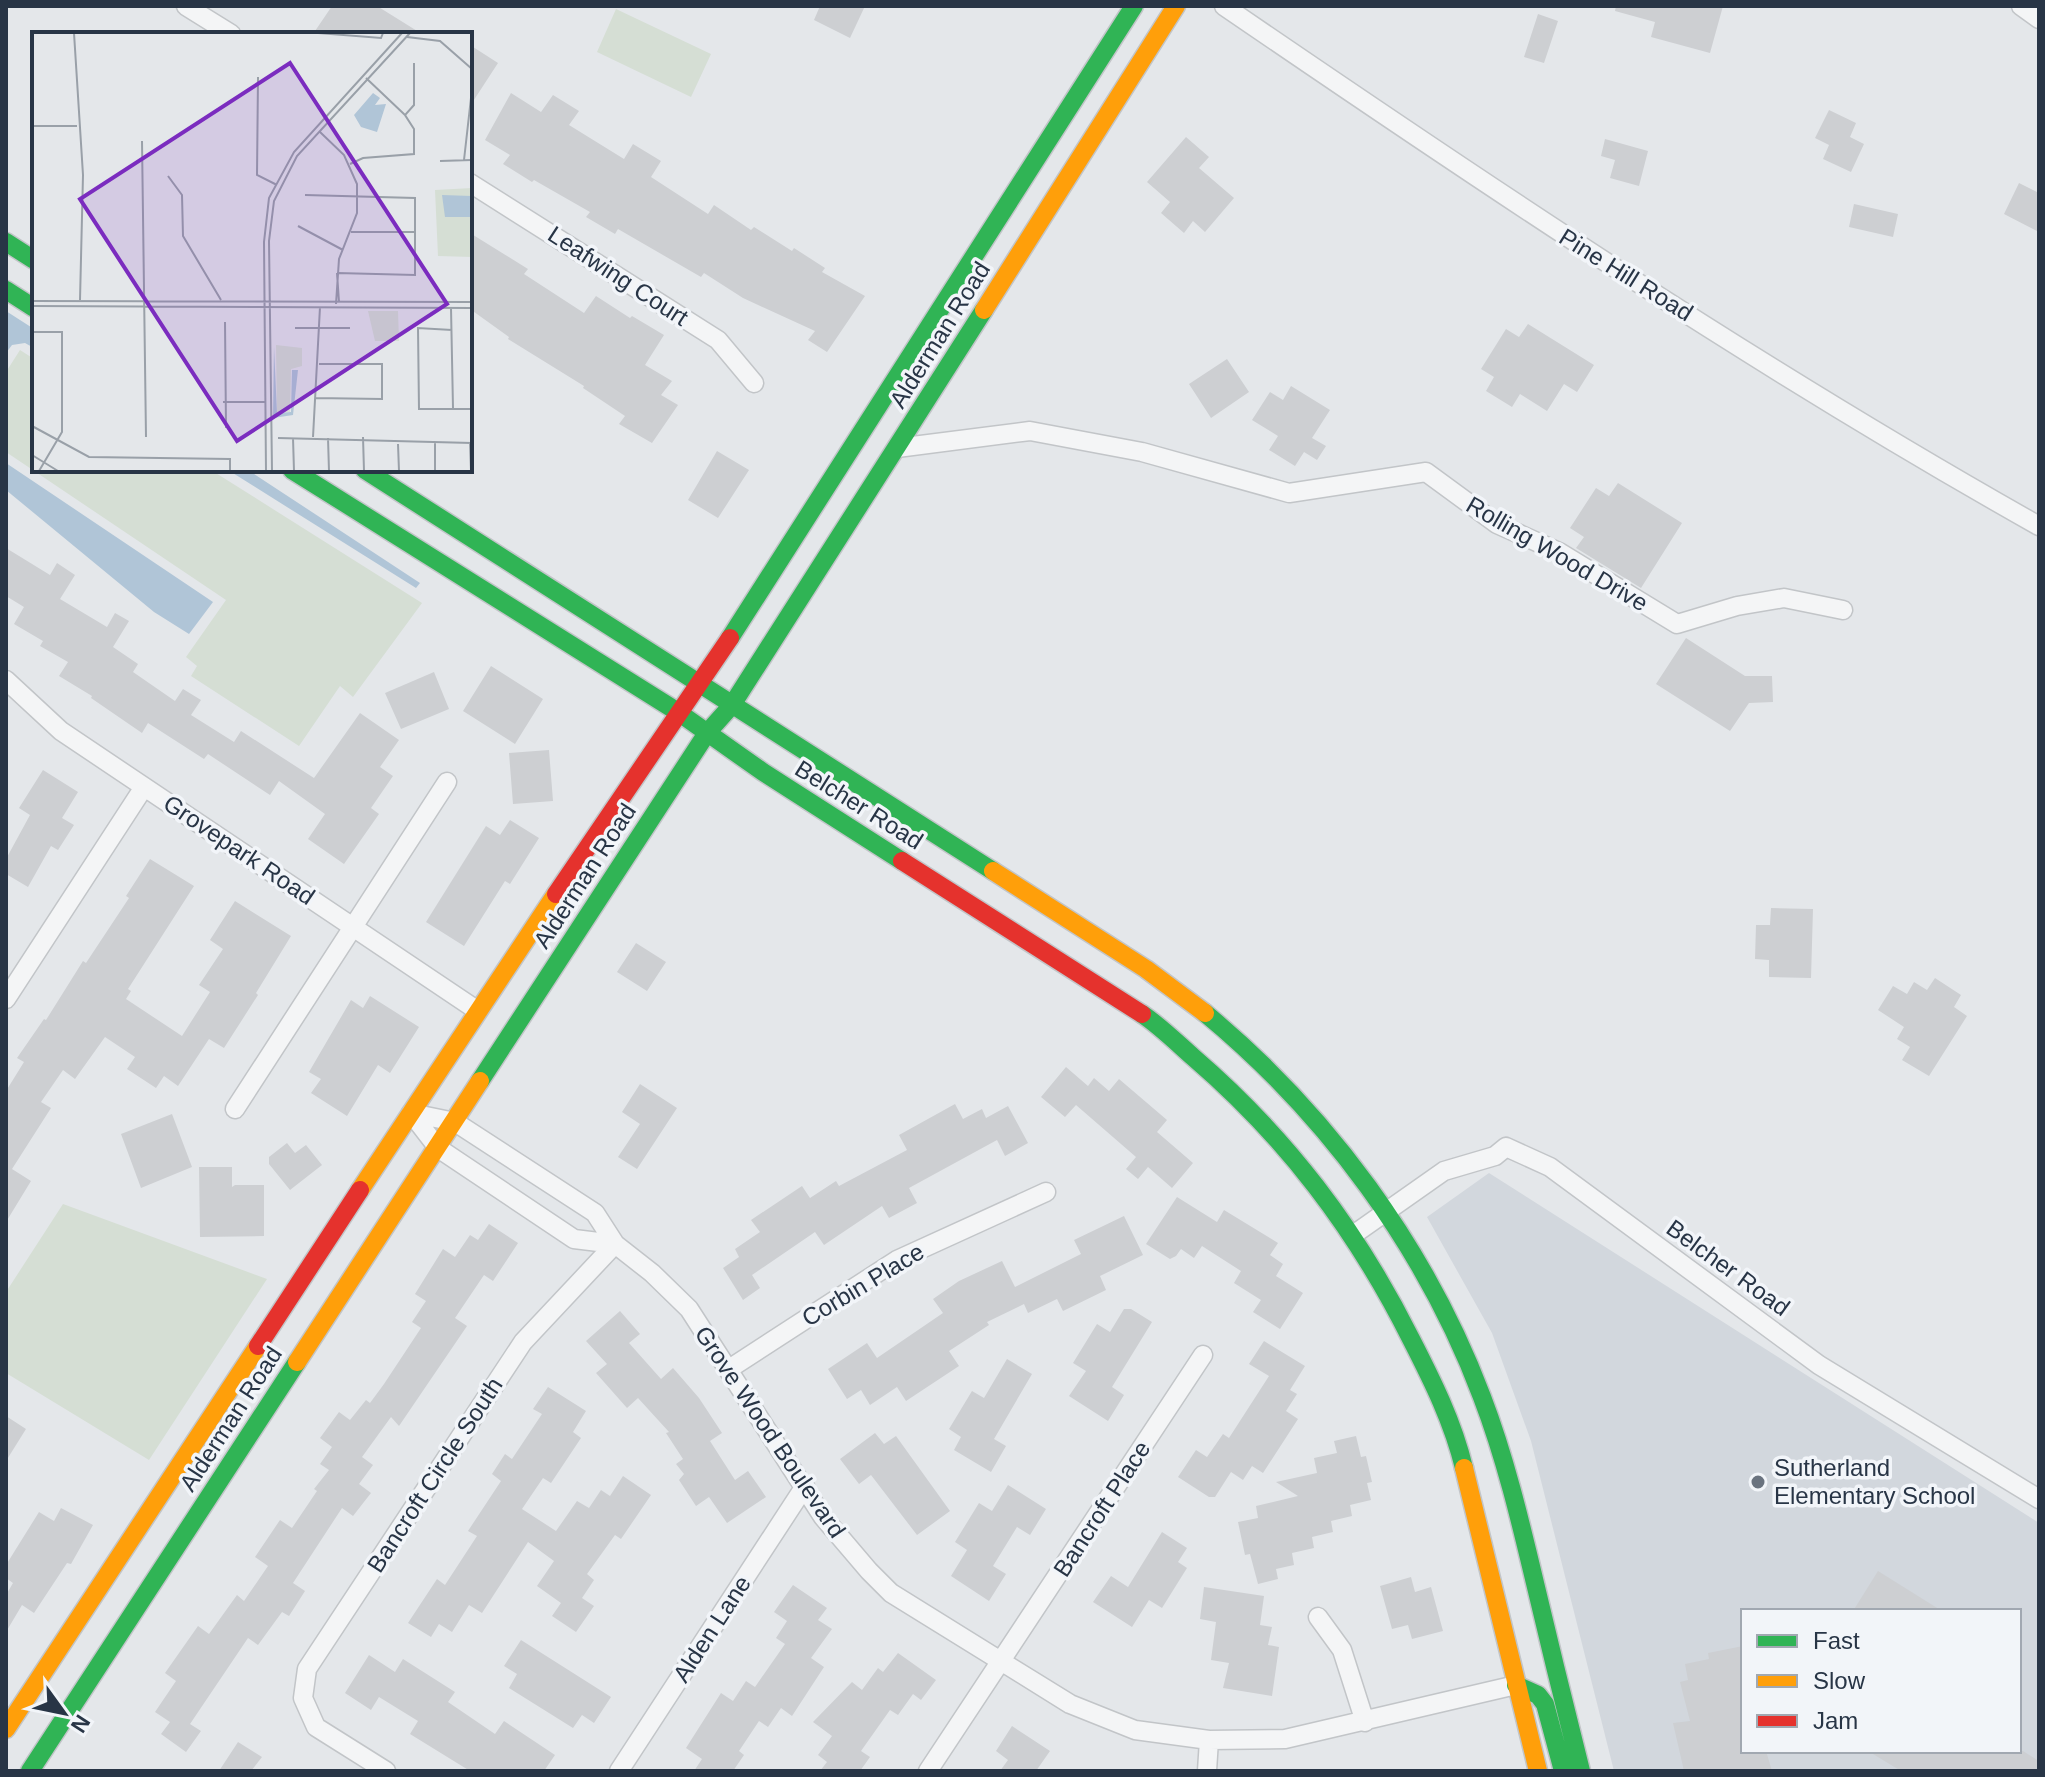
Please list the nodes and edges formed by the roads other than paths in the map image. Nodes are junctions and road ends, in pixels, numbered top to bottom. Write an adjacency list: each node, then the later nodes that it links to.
1 (186, 6): 7 (street)
2 (1134, 6): 20 (main road, Alderman Road)
3 (1176, 6): 14 (main road, Alderman Road)
4 (1224, 6): 17 (street, Pine Hill Road)
5 (2021, 6): 6 (street)
6 (2039, 19)
7 (228, 32)
8 (472, 184): 13 (street, Leafwing Court)
9 (6, 242): 10 (main road)
10 (32, 259)
11 (6, 290): 12 (main road)
12 (32, 307)
13 (754, 383)
14 (897, 448): 18 (street, Rolling Wood Drive); 21 (main road, Alderman Road)
15 (295, 472): 22 (main road, Belcher Road)
16 (368, 472): 20 (main road, Belcher Road)
17 (2039, 526)
18 (1843, 610)
19 (6, 680): 25 (street, Grovepark Road)
20 (702, 683): 21 (main road, Belcher Road); 22 (main road, Alderman Road)
21 (732, 705): 23 (main road, Alderman Road); 34 (main road, Belcher Road)
22 (678, 712): 23 (main road, Belcher Road); 28 (main road, Alderman Road)
23 (707, 733): 31 (main road, Alderman Road); 35 (main road, Belcher Road)
24 (447, 782): 26 (street)
25 (144, 787): 26 (street, Grovepark Road); 27 (street)
26 (353, 925): 28 (street, Grovepark Road); 29 (street)
27 (6, 999)
28 (478, 1011): 30 (main road, Alderman Road)
29 (235, 1109)
30 (411, 1113): 31 (street, Grove Wood Boulevard); 32 (street); 46 (main road, Alderman Road)
31 (455, 1122): 32 (main road, Alderman Road); 36 (street, Grove Wood Boulevard)
32 (438, 1148): 36 (street); 48 (main road, Alderman Road)
33 (1046, 1192): 38 (street, Corbin Place)
34 (1387, 1213): 35 (street, Belcher Road); 39 (main road, Belcher Road); 41 (street, Belcher Road)
35 (1353, 1235): 39 (main road, Belcher Road)
36 (615, 1244): 38 (street, Grove Wood Boulevard); 49 (street, Bancroft Circle South)
37 (1203, 1355): 43 (street, Bancroft Place)
38 (729, 1369): 40 (street, Grove Wood Boulevard)
39 (1455, 1380): 44 (main road, Belcher Road); 55 (main road, Belcher Road)
40 (805, 1486): 43 (street, Grove Wood Boulevard); 50 (street, Alden Lane)
41 (2039, 1499)
42 (1318, 1617): 45 (street)
43 (1001, 1663): 47 (street, Grove Wood Boulevard); 51 (street, Bancroft Place)
44 (1516, 1685): 45 (street, Grove Wood Boulevard); 53 (main road, Belcher Road); 54 (main road)
45 (1365, 1722): 47 (street, Grove Wood Boulevard)
46 (6, 1729)
47 (1209, 1740): 52 (street)
48 (30, 1771)
49 (386, 1771)
50 (619, 1771)
51 (928, 1771)
52 (1207, 1771)
53 (1538, 1771)
54 (1563, 1771)
55 (1581, 1771)

